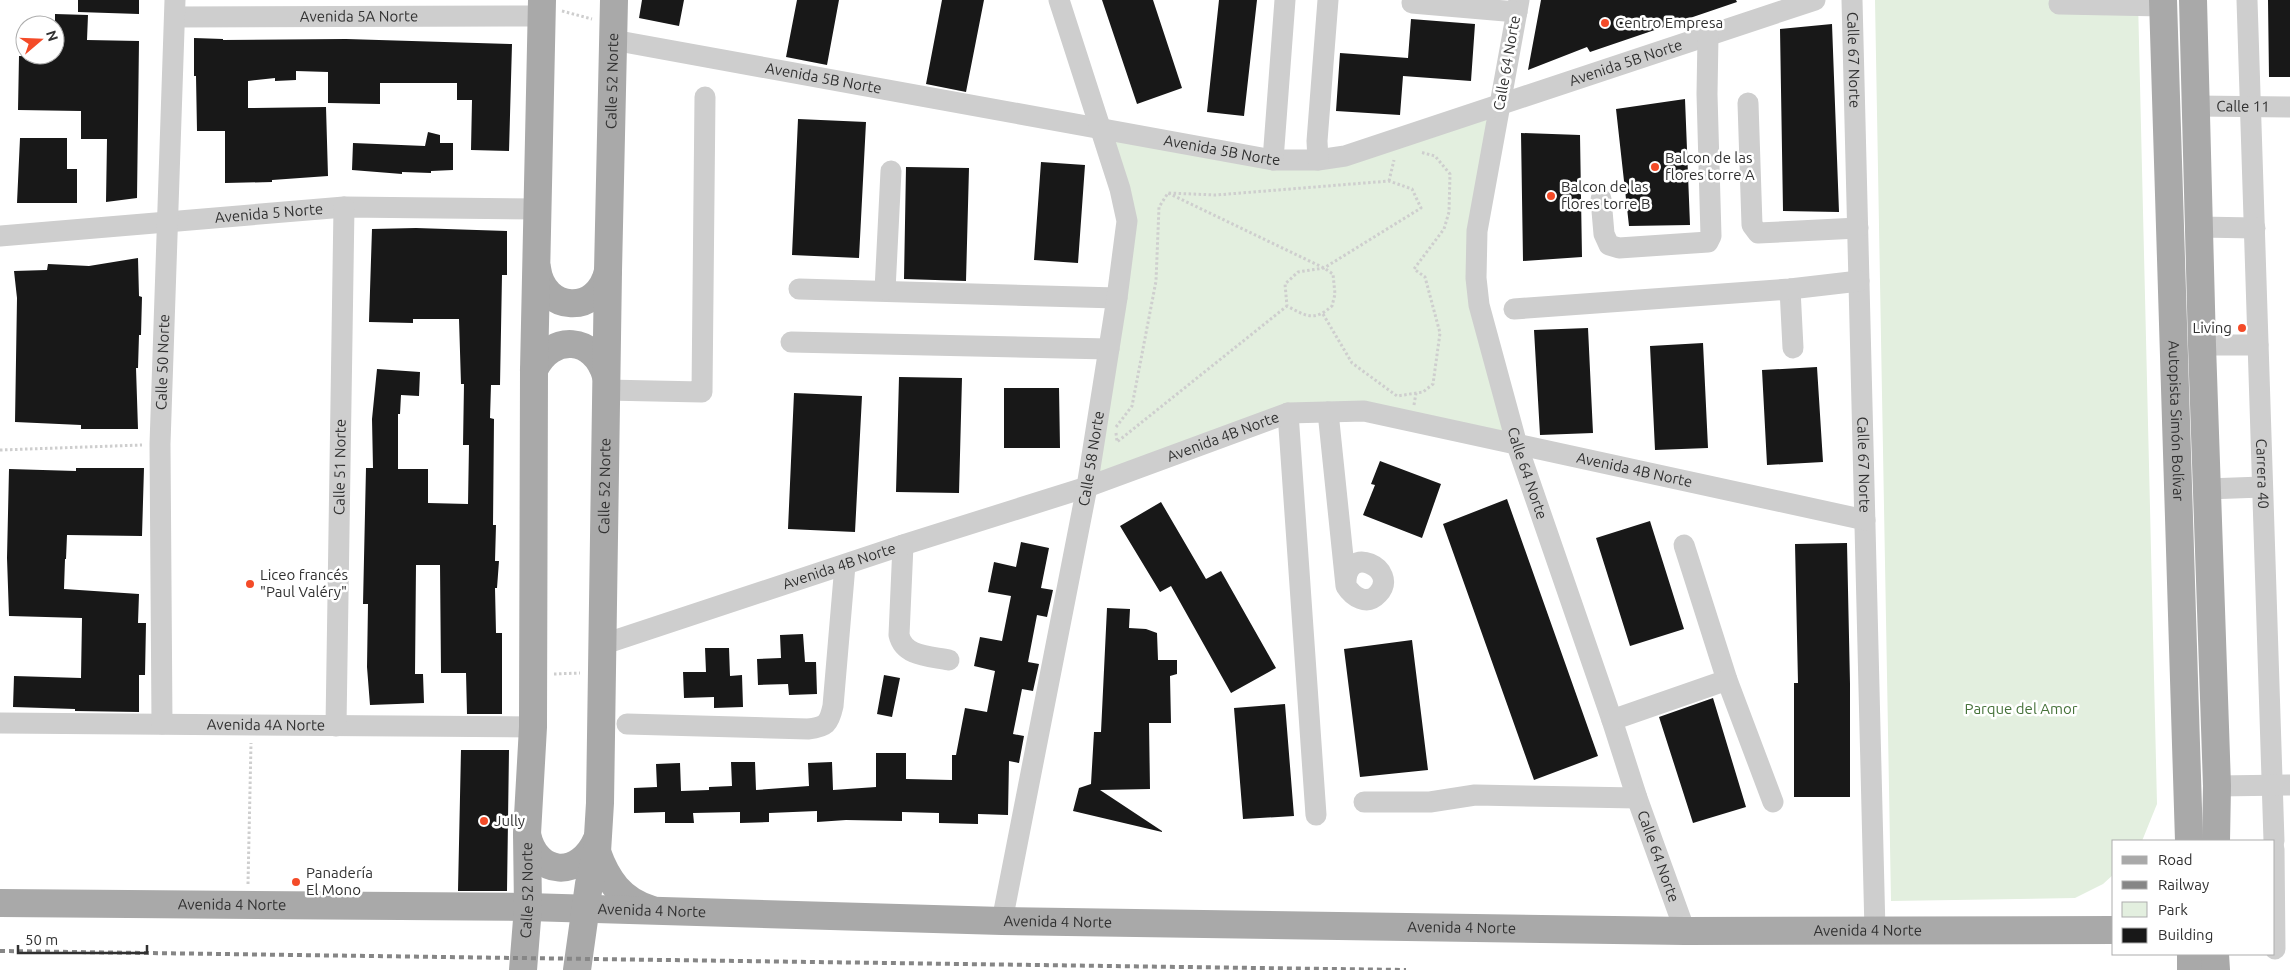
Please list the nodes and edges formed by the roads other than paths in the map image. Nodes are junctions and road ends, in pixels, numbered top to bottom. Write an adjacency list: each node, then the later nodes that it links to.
1 (1058, 0): 23 (street, Calle 58 Norte)
2 (1285, 0): 24 (street)
3 (1328, 0): 25 (street)
4 (1815, 0): 16 (street, Avenida 5B Norte)
5 (1852, 0): 32 (street, Calle 67 Norte)
6 (2193, 0): 20 (main road, Autopista Simón Bolívar)
7 (2247, 0): 21 (street, Carrera 40)
8 (1412, 3): 11 (street)
9 (2163, 3): 10 (street); 75 (main road, Autopista Simón Bolívar)
10 (2059, 4)
11 (1518, 6): 18 (street, Calle 64 Norte)
12 (353, 8): 13 (street, Avenida 5A Norte); 14 (street, Avenida 5A Norte)
13 (542, 8): 29 (main road, Calle 52 Norte)
14 (175, 9): 30 (street, Calle 50 Norte)
15 (613, 22): 23 (street, Avenida 5B Norte); 36 (main road, Calle 52 Norte)
16 (1708, 36): 18 (street, Avenida 5B Norte); 27 (street)
17 (705, 97): 49 (street)
18 (1500, 103): 25 (street, Avenida 5B Norte); 52 (street, Calle 64 Norte)
19 (1748, 103): 32 (street)
20 (2195, 106): 21 (street, Calle 11); 31 (main road, Autopista Simón Bolívar)
21 (2252, 106): 22 (street, Calle 11); 33 (street, Carrera 40)
22 (2290, 107)
23 (1100, 130): 24 (street, Avenida 5B Norte); 41 (street, Calle 58 Norte)
24 (1273, 160): 25 (street, Avenida 5B Norte)
25 (1318, 160)
26 (891, 171): 40 (street)
27 (1601, 199)
28 (344, 208): 29 (street, Avenida 5 Norte); 30 (street, Avenida 5 Norte); 68 (street, Calle 51 Norte)
29 (538, 209): 35 (main road, Calle 52 Norte)
30 (169, 221): 34 (street, Avenida 5 Norte); 66 (street, Calle 50 Norte)
31 (2199, 227): 33 (street); 44 (main road, Autopista Simón Bolívar)
32 (1858, 228): 37 (street, Calle 67 Norte)
33 (2255, 228): 45 (street, Carrera 40)
34 (0, 236)
35 (537, 266): 36 (main road); 48 (main road, Calle 52 Norte)
36 (608, 271): 49 (main road, Calle 52 Norte)
37 (1859, 281): 39 (street); 56 (street, Calle 67 Norte)
38 (799, 289): 40 (street)
39 (1790, 289): 42 (street); 46 (street)
40 (885, 290): 41 (street)
41 (1118, 298): 47 (street, Calle 58 Norte)
42 (1514, 309)
43 (791, 342): 47 (street)
44 (2202, 345): 45 (street); 55 (main road, Autopista Simón Bolívar)
45 (2258, 345): 54 (street, Carrera 40)
46 (1793, 348)
47 (1109, 349): 53 (street, Calle 58 Norte)
48 (534, 370): 49 (main road); 69 (main road, Calle 52 Norte)
49 (606, 383): 61 (main road, Calle 52 Norte)
50 (1328, 412): 51 (street, Avenida 4B Norte); 52 (street, Avenida 4B Norte); 60 (street)
51 (1288, 413): 53 (street, Avenida 4B Norte); 76 (street)
52 (1517, 445): 56 (street, Avenida 4B Norte); 64 (street, Calle 64 Norte)
53 (1087, 487): 57 (street, Avenida 4B Norte); 87 (street, Calle 58 Norte)
54 (2262, 487): 55 (street); 71 (street, Carrera 40)
55 (2207, 489): 70 (main road, Autopista Simón Bolívar)
56 (1865, 520): 89 (street, Calle 67 Norte)
57 (903, 544): 59 (street, Avenida 4B Norte); 62 (street)
58 (1684, 545): 63 (street)
59 (845, 565): 61 (street, Avenida 4B Norte); 67 (street)
60 (1346, 586)
61 (601, 646): 82 (main road, Calle 52 Norte)
62 (949, 660)
63 (1728, 680): 64 (street); 74 (street)
64 (1612, 720): 72 (street, Calle 64 Norte)
65 (0, 723): 66 (street, Avenida 4A Norte)
66 (162, 724): 68 (street, Avenida 4A Norte)
67 (627, 724)
68 (336, 726): 69 (street, Avenida 4A Norte)
69 (533, 726): 77 (main road, Calle 52 Norte)
70 (2217, 786): 71 (street); 80 (main road, Autopista Simón Bolívar)
71 (2282, 786): 81 (street, Carrera 40)
72 (1637, 798): 73 (street); 90 (street, Calle 64 Norte)
73 (1364, 802)
74 (1773, 802)
75 (2188, 811): 78 (main road); 79 (main road, Autopista Simón Bolívar)
76 (1316, 815)
77 (527, 834): 82 (main road); 84 (main road, Calle 52 Norte)
78 (2179, 840)
79 (2189, 840)
80 (2216, 840)
81 (2274, 840)
82 (597, 846): 85 (main road, Calle 52 Norte); 86 (main road)
83 (0, 903): 84 (main road, Avenida 4 Norte)
84 (528, 907): 85 (main road, Avenida 4 Norte); 93 (main road, Calle 52 Norte)
85 (586, 910): 86 (main road, Avenida 4 Norte); 94 (main road, Calle 52 Norte)
86 (664, 910): 87 (main road, Avenida 4 Norte)
87 (1002, 921): 90 (main road, Avenida 4 Norte)
88 (2108, 927): 89 (main road, Avenida 4 Norte)
89 (1875, 930): 90 (main road, Avenida 4 Norte)
90 (1685, 931)
91 (2191, 955): 95 (main road)
92 (2215, 955): 96 (main road)
93 (523, 970)
94 (577, 970)
95 (2191, 970)
96 (2216, 970)

